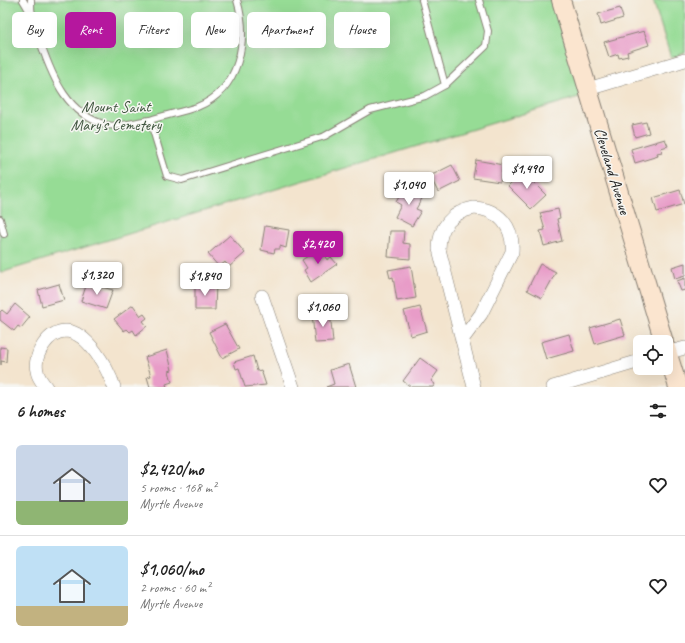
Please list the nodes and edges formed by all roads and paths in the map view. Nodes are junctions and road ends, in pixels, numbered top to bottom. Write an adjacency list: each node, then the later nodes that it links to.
1 (23, 0): 7 (lane)
2 (31, 0): 8 (lane)
3 (237, 0): 13 (lane)
4 (422, 0): 11 (lane)
5 (479, 0): 11 (lane)
6 (561, 0): 12 (main road, Cleveland Avenue)
7 (29, 12)
8 (30, 12)
9 (42, 48): 13 (lane)
10 (685, 60): 12 (street)
11 (445, 85): 13 (lane)
12 (588, 90): 17 (main road, Cleveland Avenue)
13 (150, 120)
14 (0, 219): 15 (lane)
15 (4, 234)
16 (262, 296): 25 (street)
17 (662, 335)
18 (462, 340): 18 (street); 26 (street)
19 (685, 348): 20 (street)
20 (673, 349)
21 (633, 363): 27 (street)
22 (673, 371): 28 (main road, Cleveland Avenue)
23 (46, 387): 24 (street)
24 (114, 387)
25 (293, 387)
26 (474, 387)
27 (553, 387)
28 (678, 387)

